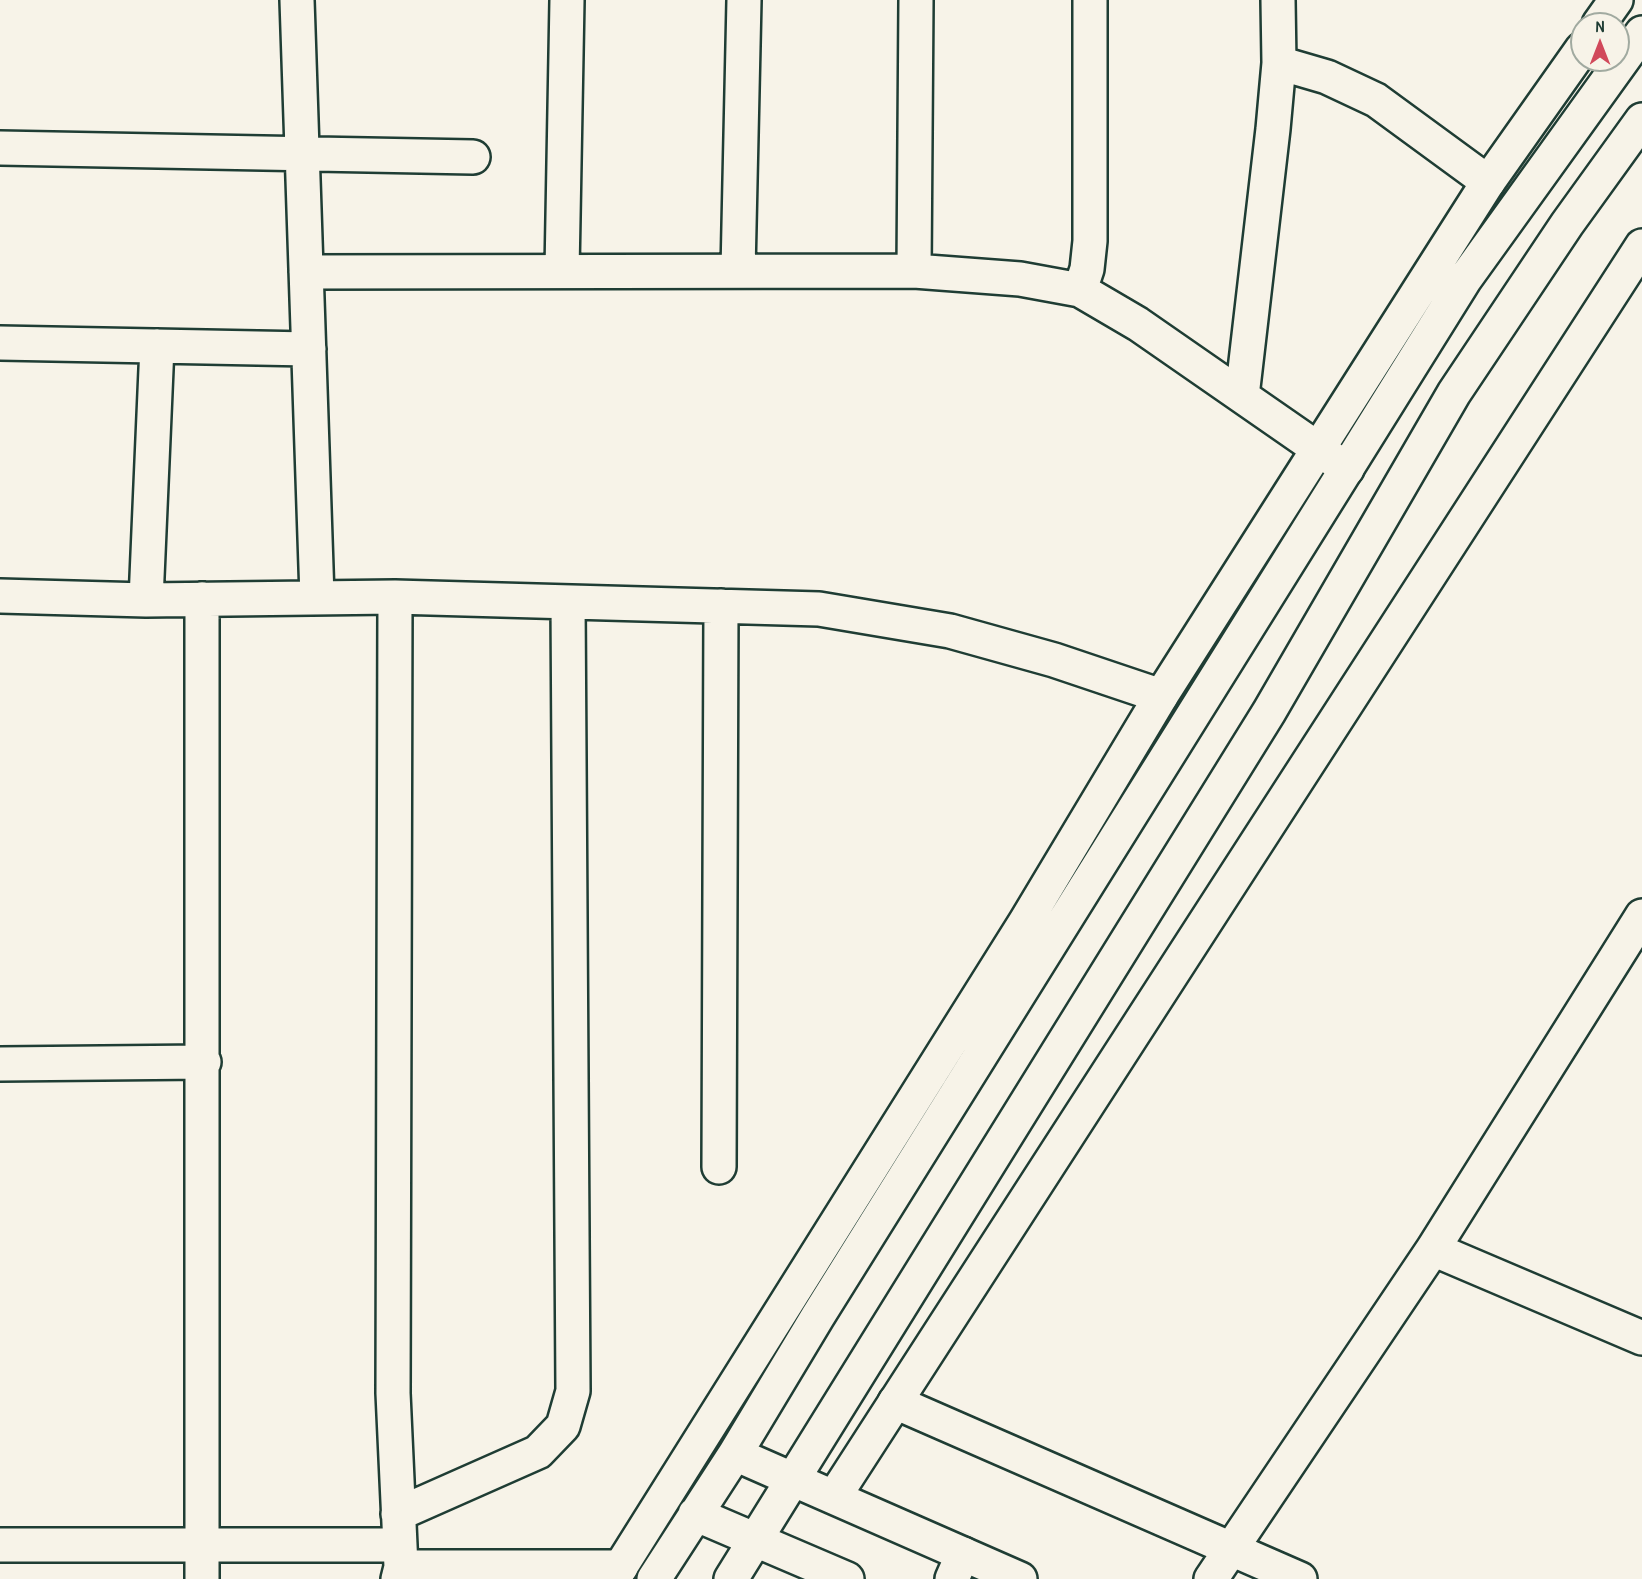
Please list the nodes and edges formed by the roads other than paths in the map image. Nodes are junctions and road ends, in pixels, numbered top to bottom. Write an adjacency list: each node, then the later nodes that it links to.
1 (297, 0): 12 (street)
2 (567, 0): 16 (street)
3 (744, 0): 17 (street)
4 (916, 0): 18 (street)
5 (1090, 0): 20 (street)
6 (1278, 0): 8 (street)
7 (1642, 33): 26 (street)
8 (1279, 63): 14 (street); 24 (street)
9 (1570, 66): 14 (street)
10 (1642, 120): 43 (street)
11 (0, 148): 12 (street)
12 (300, 154): 13 (street); 19 (street)
13 (473, 157)
14 (1488, 182): 25 (street)
15 (1642, 246): 41 (street)
16 (562, 271): 17 (street); 19 (street)
17 (738, 271): 18 (street)
18 (914, 271): 20 (street)
19 (306, 272): 23 (street)
20 (1080, 290): 24 (street)
21 (0, 343): 22 (street)
22 (157, 346): 23 (street); 31 (street)
23 (309, 349): 28 (street)
24 (1242, 396): 25 (street)
25 (1317, 450): 26 (street); 34 (street)
26 (1347, 469): 42 (street)
27 (0, 596): 31 (street)
28 (317, 597): 29 (street); 30 (street)
29 (394, 597): 32 (street); 50 (street)
30 (202, 599): 31 (street); 36 (street)
31 (146, 600)
32 (568, 602): 33 (street); 50 (street)
33 (721, 606): 34 (street); 38 (street)
34 (1161, 696): 53 (street)
35 (1642, 916): 39 (street)
36 (204, 1062): 37 (street); 47 (street)
37 (0, 1064)
38 (719, 1167)
39 (1433, 1249): 40 (street); 49 (street)
40 (1642, 1338)
41 (895, 1402): 44 (street); 49 (street)
42 (735, 1454): 43 (street); 45 (street)
43 (793, 1479): 44 (street); 46 (street)
44 (834, 1497): 51 (street)
45 (695, 1514): 46 (street); 55 (street)
46 (756, 1539): 52 (street); 56 (street)
47 (202, 1544): 48 (street); 50 (street); 54 (street)
48 (0, 1545)
49 (1229, 1548): 59 (street); 60 (street)
50 (399, 1551): 53 (street)
51 (957, 1566): 58 (street)
52 (797, 1569): 57 (street)
53 (617, 1573)
54 (202, 1579)
55 (654, 1579)
56 (731, 1579)
57 (847, 1579)
58 (1020, 1579)
59 (1211, 1579)
60 (1300, 1579)

